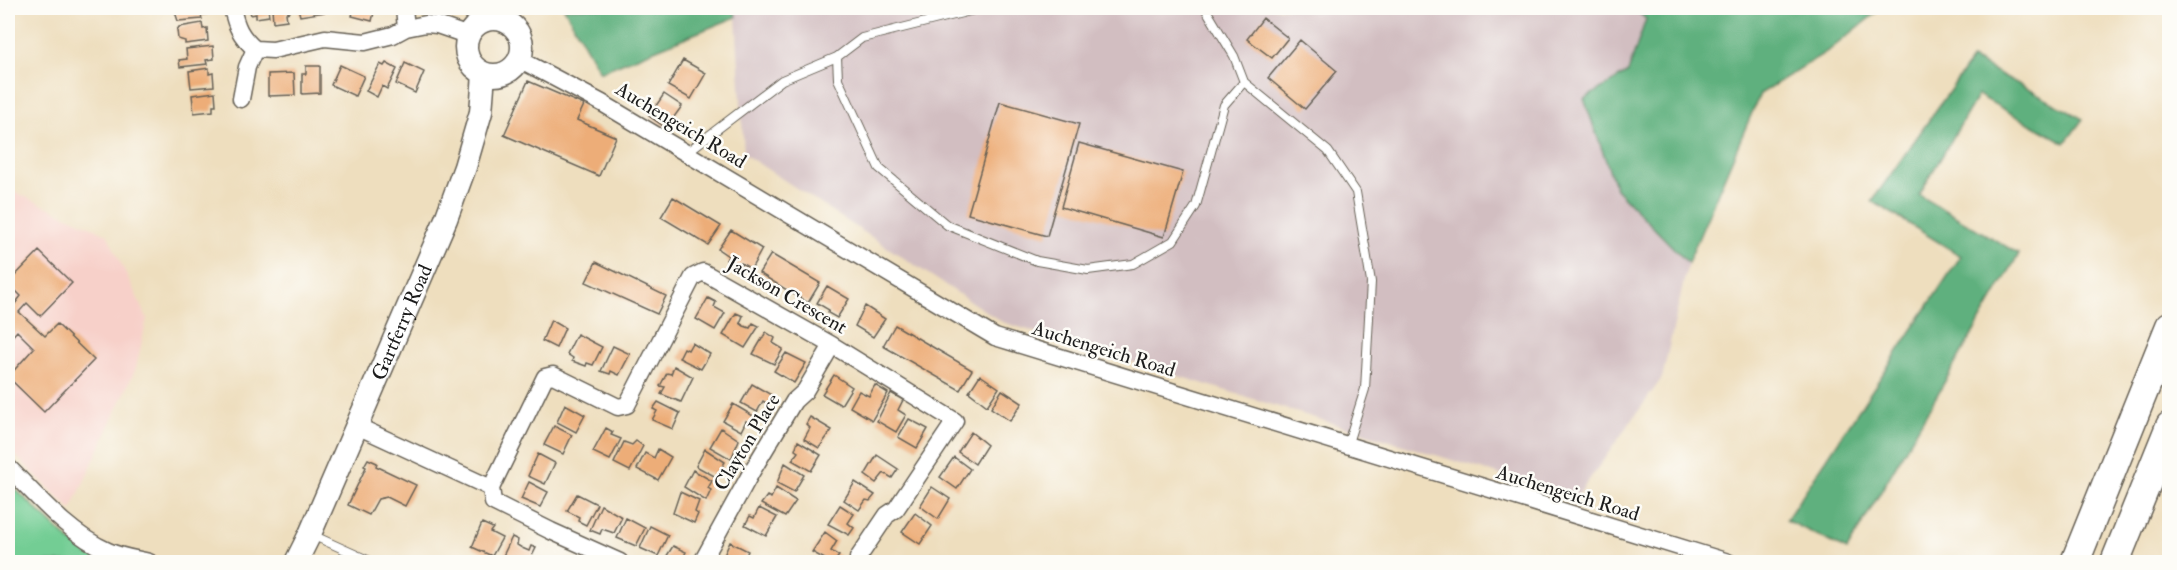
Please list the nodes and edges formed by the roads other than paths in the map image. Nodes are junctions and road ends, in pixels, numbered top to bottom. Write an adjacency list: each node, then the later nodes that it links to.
1 (232, 8): 8 (street)
2 (404, 8): 6 (street)
3 (982, 8): 9 (lane)
4 (1205, 8): 12 (lane)
5 (512, 14): 7 (street); 10 (street)
6 (406, 28): 7 (street); 8 (street)
7 (469, 36): 11 (street)
8 (255, 49): 13 (street)
9 (837, 57): 12 (lane); 14 (lane)
10 (519, 59): 11 (street); 14 (street, Auchengeich Road)
11 (484, 74): 17 (street, Gartferry Road)
12 (1244, 82): 19 (lane)
13 (240, 99)
14 (686, 153): 19 (street, Auchengeich Road)
15 (2169, 326): 30 (highway)
16 (832, 345): 21 (street, Jackson Crescent); 27 (street, Clayton Place); 28 (street, Jackson Crescent)
17 (357, 426): 21 (street); 22 (street, Gartferry Road)
18 (2169, 426): 31 (highway)
19 (1347, 446): 29 (street, Auchengeich Road)
20 (8, 467): 23 (street)
21 (491, 488): 26 (street)
22 (310, 534): 24 (street, Gartferry Road); 25 (lane)
23 (149, 562)
24 (296, 562)
25 (372, 562)
26 (620, 562)
27 (702, 562)
28 (858, 562)
29 (1728, 562)
30 (2075, 562)
31 (2115, 562)

